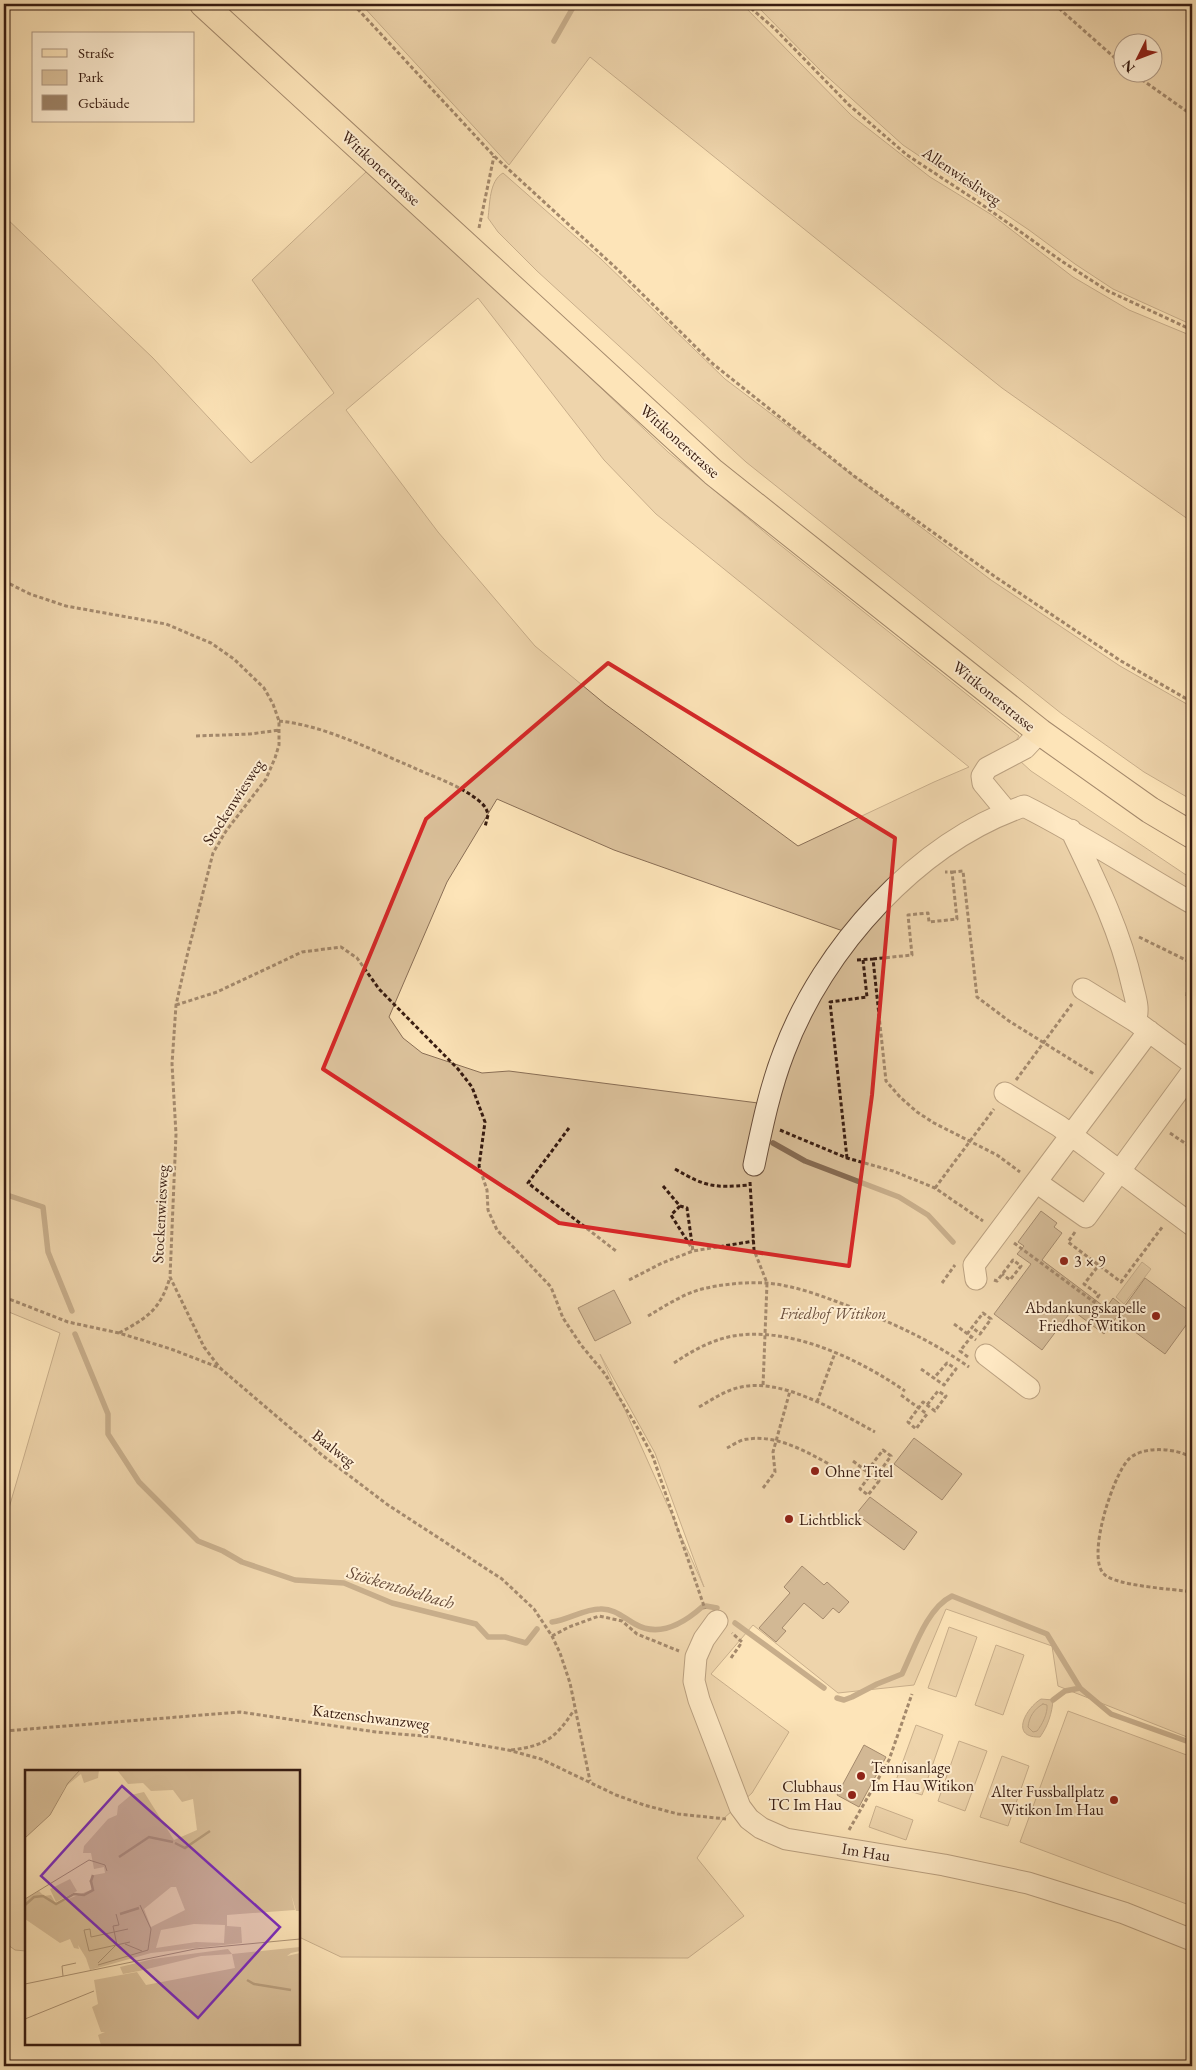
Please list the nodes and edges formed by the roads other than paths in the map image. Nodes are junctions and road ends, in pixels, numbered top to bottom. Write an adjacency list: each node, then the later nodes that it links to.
1 (203, 4): 2 (main road, Witikonerstrasse)
2 (1040, 732): 3 (street); 5 (main road, Witikonerstrasse)
3 (1007, 812): 4 (street); 14 (street)
4 (1071, 830): 6 (street); 8 (street)
5 (1192, 835)
6 (1192, 903)
7 (1084, 989): 8 (street)
8 (1142, 1026): 9 (street); 12 (street)
9 (1192, 1064)
10 (1192, 1072): 13 (street)
11 (1006, 1093): 12 (street)
12 (1071, 1135): 13 (street); 15 (street)
13 (1120, 1171): 15 (street); 16 (street)
14 (752, 1175)
15 (1036, 1182): 17 (street)
16 (1192, 1225)
17 (976, 1278)
18 (979, 1355): 19 (street)
19 (1029, 1388)
20 (718, 1621): 21 (street, Im Hau)
21 (1192, 1940)

